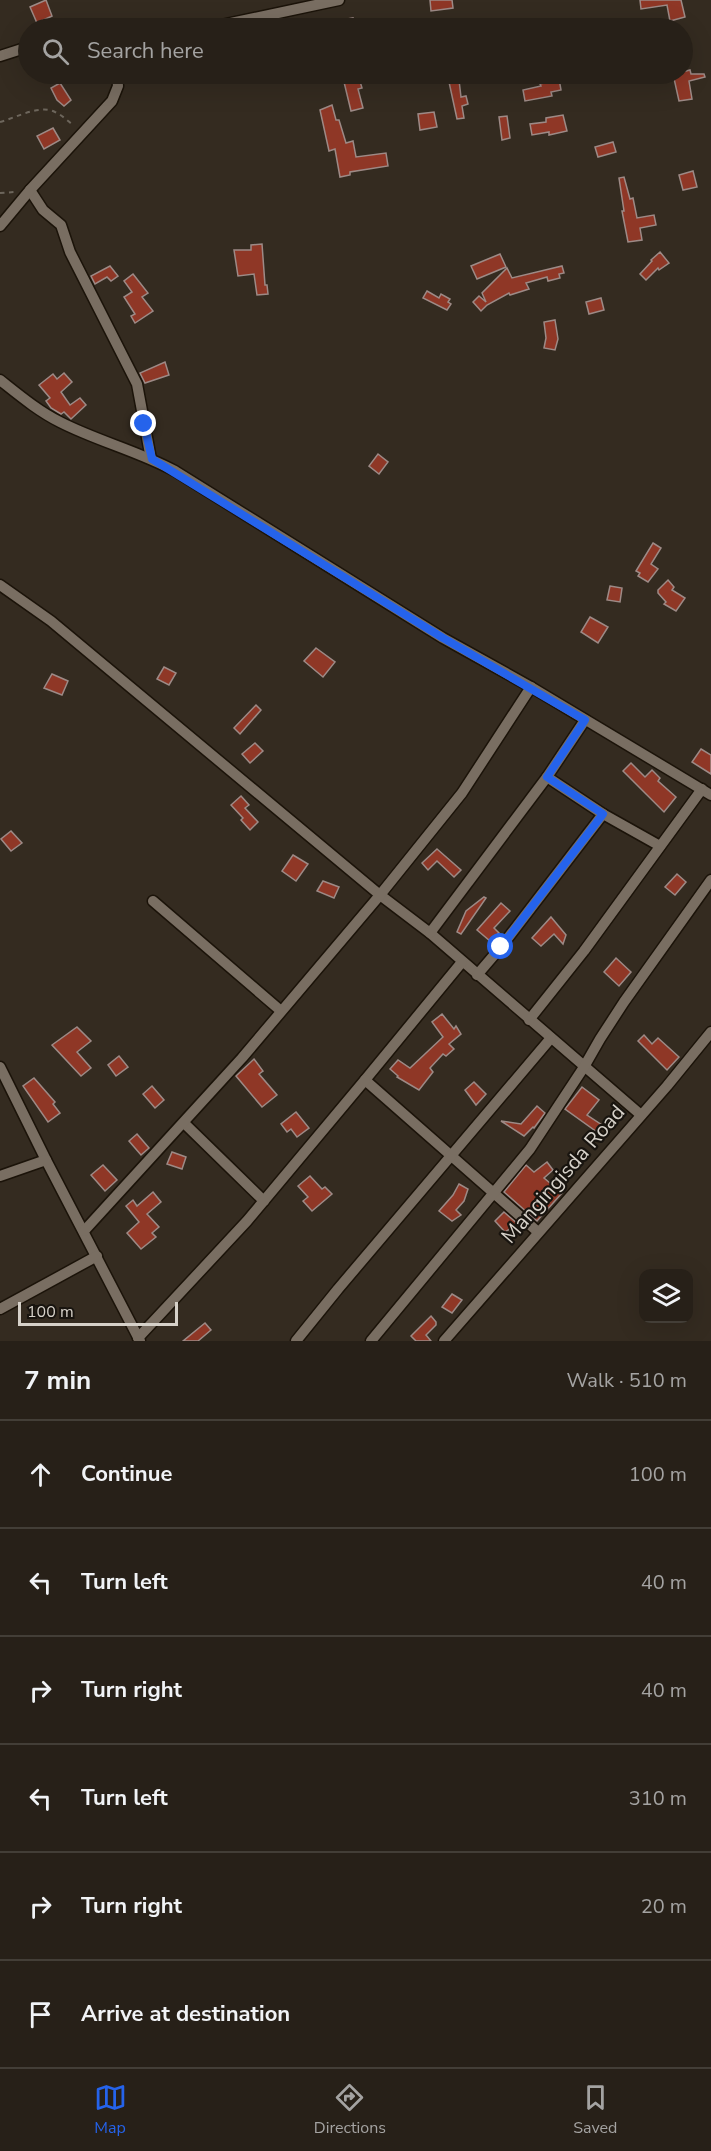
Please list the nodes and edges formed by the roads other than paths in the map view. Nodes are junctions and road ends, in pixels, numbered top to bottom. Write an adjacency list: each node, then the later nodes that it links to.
1 (339, 0): 2 (street)
2 (254, 18)
3 (18, 50): 4 (street)
4 (0, 56)
5 (118, 84): 6 (street)
6 (30, 190): 7 (street); 9 (street)
7 (0, 226)
8 (0, 380): 9 (street)
9 (152, 459): 11 (street)
10 (0, 585): 18 (street)
11 (531, 687): 12 (street); 18 (street)
12 (585, 720): 13 (street); 14 (street)
13 (547, 777): 15 (street); 20 (street)
14 (706, 792): 16 (street)
15 (603, 814): 16 (street); 22 (street)
16 (660, 846): 24 (street)
17 (711, 880): 28 (street)
18 (380, 895): 20 (street); 23 (street)
19 (153, 901): 23 (street)
20 (430, 933): 21 (street)
21 (462, 962): 22 (street); 29 (street)
22 (477, 975): 24 (street)
23 (281, 1011): 31 (street)
24 (530, 1020): 26 (street)
25 (711, 1032): 30 (street, Mangingisda Road)
26 (550, 1038): 28 (street); 32 (street)
27 (0, 1067): 33 (street)
28 (584, 1067): 30 (street); 35 (street)
29 (365, 1080): 32 (street); 36 (street)
30 (641, 1115): 38 (street, Mangingisda Road)
31 (184, 1123): 36 (street); 37 (street)
32 (452, 1155): 35 (street); 42 (street)
33 (46, 1160): 34 (street); 37 (street)
34 (0, 1176)
35 (494, 1192): 38 (street); 43 (street)
36 (264, 1202): 41 (street)
37 (84, 1231): 39 (street)
38 (538, 1232): 44 (street, Mangingisda Road)
39 (97, 1256): 40 (street); 41 (street)
40 (0, 1309)
41 (139, 1339)
42 (296, 1341)
43 (371, 1341)
44 (444, 1341)

